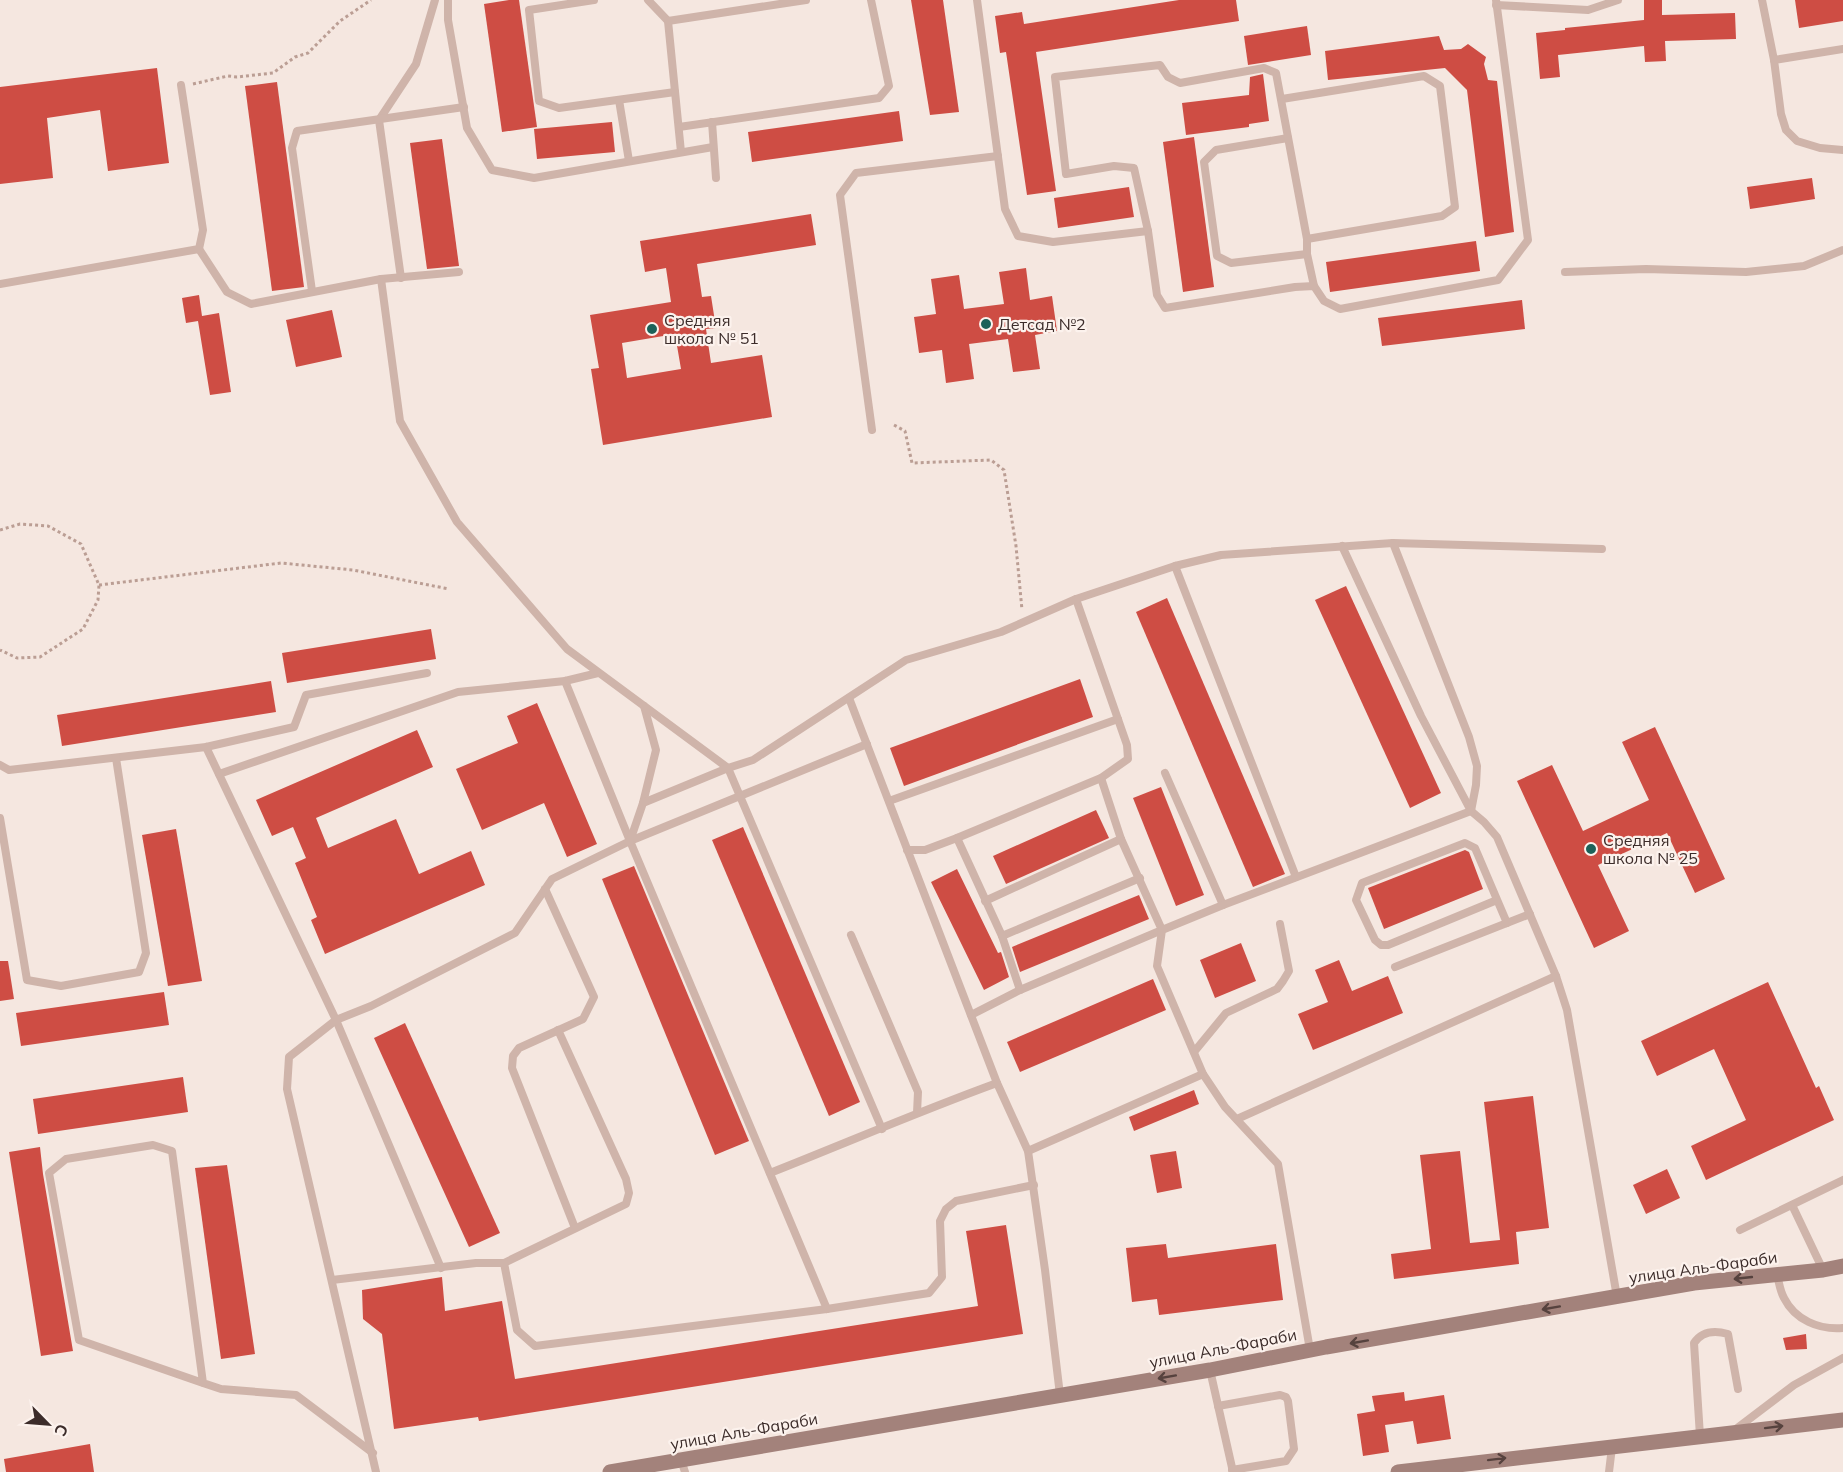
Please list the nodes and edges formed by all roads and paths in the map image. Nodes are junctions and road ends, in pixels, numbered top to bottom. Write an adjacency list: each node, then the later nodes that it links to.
1 (371, 0): 15 (path)
2 (435, 0): 20 (lane)
3 (448, 0): 19 (lane)
4 (594, 0): 18 (lane)
5 (648, 0): 12 (lane)
6 (806, 0): 12 (lane)
7 (871, 0): 21 (lane)
8 (977, 0): 27 (lane)
9 (1618, 0): 11 (lane)
10 (1762, 0): 14 (lane)
11 (1496, 3): 40 (lane)
12 (668, 21): 16 (lane)
13 (1843, 49): 14 (lane)
14 (1774, 60): 25 (lane)
15 (181, 86): 32 (lane)
16 (675, 92): 18 (lane); 22 (lane)
17 (1282, 99): 23 (lane); 30 (lane); 31 (lane)
18 (619, 100): 28 (lane)
19 (464, 107): 20 (lane); 28 (lane)
20 (379, 120): 37 (lane); 41 (lane)
21 (712, 122): 22 (lane); 24 (lane)
22 (679, 127): 26 (lane)
23 (1288, 138): 31 (lane); 34 (lane)
24 (714, 147): 26 (lane); 29 (lane)
25 (1843, 150)
26 (681, 152): 28 (lane)
27 (998, 156): 30 (lane); 43 (lane)
28 (629, 161)
29 (716, 178)
30 (1148, 231): 40 (lane)
31 (1307, 239): 34 (lane)
32 (199, 249): 39 (lane); 41 (lane)
33 (1843, 250): 36 (lane)
34 (1307, 254): 40 (lane)
35 (459, 272): 37 (lane)
36 (1565, 272)
37 (401, 278): 38 (lane)
38 (381, 279): 41 (lane); 55 (lane)
39 (0, 284)
40 (1314, 286)
41 (312, 291)
42 (894, 425): 52 (path)
43 (872, 430)
44 (0, 530): 49 (path)
45 (1393, 543): 46 (lane); 47 (lane); 71 (lane)
46 (1342, 546): 48 (lane); 71 (lane)
47 (1602, 549)
48 (1175, 566): 51 (lane); 77 (lane)
49 (99, 585): 50 (path); 53 (path)
50 (449, 589)
51 (1076, 599): 57 (lane); 59 (lane)
52 (1022, 612)
53 (0, 650)
54 (427, 673): 61 (lane)
55 (598, 673): 56 (lane); 58 (lane)
56 (565, 681): 66 (lane); 75 (lane)
57 (849, 698): 60 (lane); 64 (lane)
58 (644, 706): 64 (lane); 70 (lane)
59 (1118, 719): 67 (lane); 69 (lane)
60 (867, 744): 68 (lane); 69 (lane)
61 (206, 747): 62 (lane); 66 (lane)
62 (116, 758): 63 (lane); 72 (lane)
63 (0, 765)
64 (728, 768): 68 (lane); 70 (lane)
65 (1165, 773): 82 (lane)
66 (219, 774): 93 (lane)
67 (1101, 778): 73 (lane); 74 (lane)
68 (740, 796): 75 (lane); 100 (lane)
69 (889, 801): 76 (lane)
70 (643, 803): 75 (lane)
71 (1471, 811): 77 (lane); 83 (lane)
72 (0, 818)
73 (957, 838): 76 (lane); 81 (lane)
74 (1121, 839): 78 (lane); 81 (lane)
75 (630, 841): 79 (lane); 102 (lane)
76 (907, 850): 92 (lane)
77 (1296, 877): 82 (lane)
78 (1140, 878): 86 (lane); 88 (lane)
79 (545, 889): 93 (lane); 94 (lane)
80 (1497, 900): 80 (lane); 84 (lane)
81 (985, 901): 88 (lane)
82 (1223, 905): 86 (lane)
83 (1530, 914): 84 (lane); 90 (lane)
84 (1506, 923): 89 (lane)
85 (1280, 924): 95 (lane)
86 (1162, 930): 91 (lane); 95 (lane)
87 (851, 935): 98 (lane)
88 (1002, 936): 91 (lane)
89 (1395, 967)
90 (1556, 976): 99 (lane); 114 (lane)
91 (1020, 990): 92 (lane)
92 (970, 1015): 97 (lane)
93 (336, 1020): 110 (lane); 113 (lane)
94 (558, 1030): 106 (lane); 106 (lane)
95 (1194, 1052): 96 (lane)
96 (1203, 1074): 99 (lane); 101 (lane)
97 (997, 1083): 98 (lane); 101 (lane)
98 (917, 1113): 100 (lane)
99 (1237, 1119): 117 (lane)
100 (882, 1129): 102 (lane)
101 (1028, 1151): 104 (lane)
102 (770, 1173): 115 (lane)
103 (1843, 1180): 105 (lane)
104 (1034, 1185): 115 (lane); 122 (lane)
105 (1792, 1205): 107 (lane); 111 (lane)
106 (575, 1228): 108 (lane)
107 (1740, 1230)
108 (504, 1263): 110 (lane); 115 (lane)
109 (1843, 1266): 111 (main road, улица Аль-Фараби)
110 (441, 1268): 113 (lane)
111 (1823, 1270): 112 (main road, улица Аль-Фараби)
112 (1777, 1275): 114 (main road, улица Аль-Фараби, one-way to 114); 116 (lane)
113 (332, 1280): 128 (lane)
114 (1617, 1297): 117 (main road, улица Аль-Фараби, one-way to 117)
115 (827, 1309)
116 (1843, 1328)
117 (1310, 1350): 119 (main road, улица Аль-Фараби)
118 (1843, 1358): 125 (lane)
119 (1210, 1370): 122 (main road, улица Аль-Фараби, one-way to 122); 123 (lane)
120 (203, 1383): 120 (lane); 128 (lane)
121 (1738, 1389): 126 (lane)
122 (1060, 1395): 129 (main road, улица Аль-Фараби)
123 (1218, 1406): 130 (lane); 130 (lane)
124 (1843, 1420): 125 (main road, one-way to 124)
125 (1732, 1432): 126 (main road)
126 (1700, 1436): 127 (main road)
127 (1612, 1446): 133 (main road, one-way to 127); 134 (lane)
128 (373, 1453): 131 (lane)
129 (683, 1466): 132 (main road, улица Аль-Фараби)
130 (1232, 1471)
131 (376, 1472)
132 (610, 1472)
133 (1398, 1472)
134 (1609, 1472)

